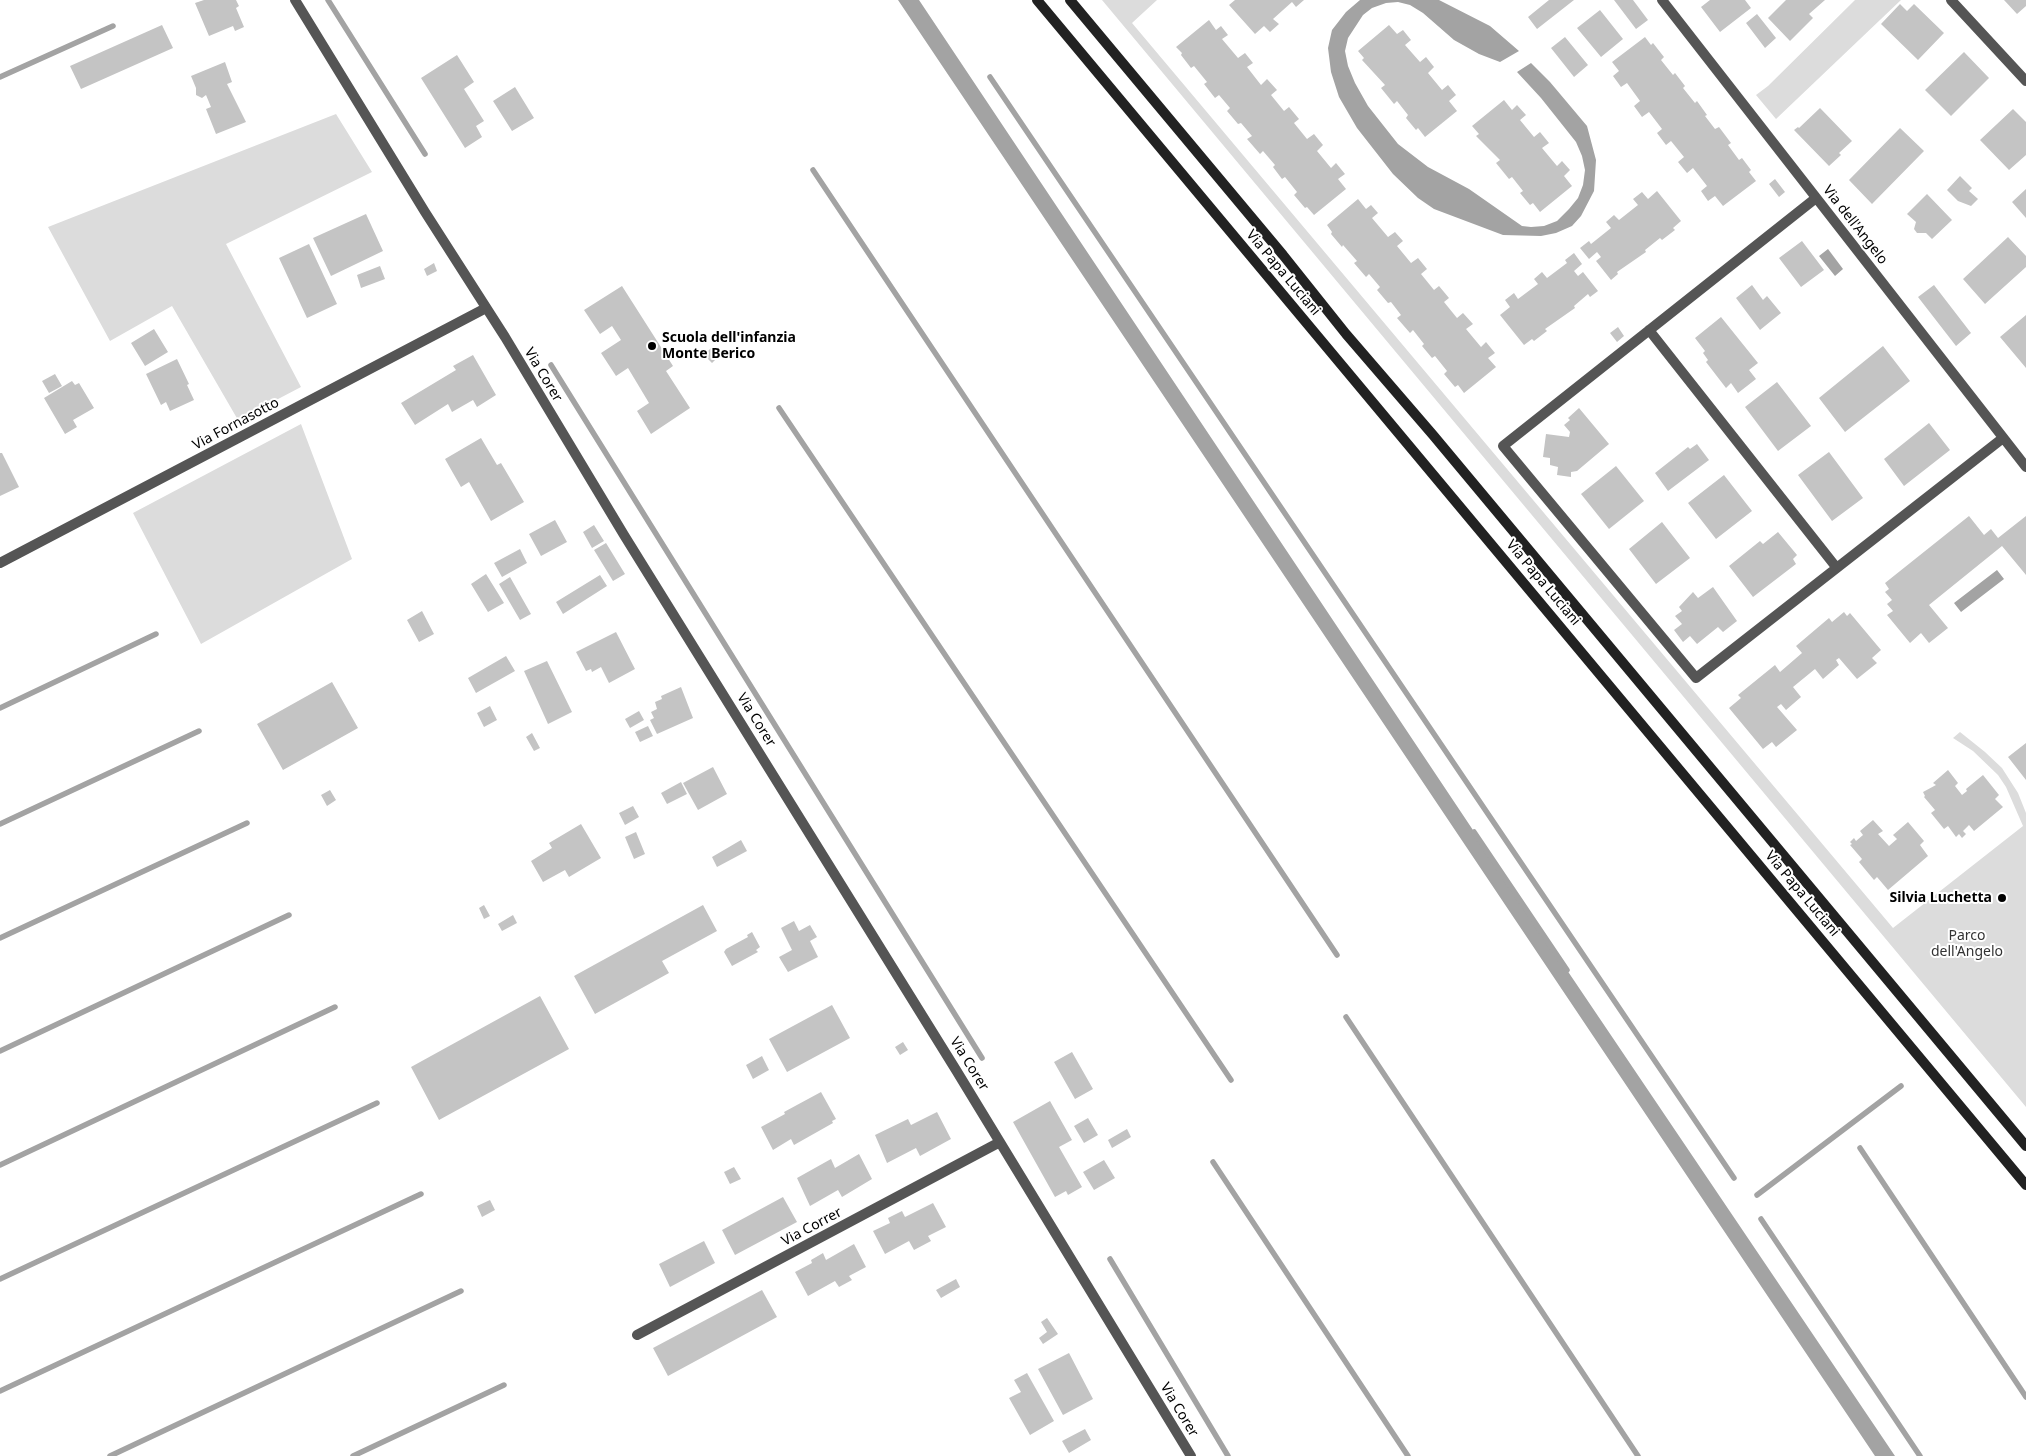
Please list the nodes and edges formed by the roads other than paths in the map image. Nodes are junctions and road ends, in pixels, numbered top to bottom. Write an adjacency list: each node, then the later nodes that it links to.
1 (295, 0): 8 (street, Via Corer)
2 (1037, 0): 16 (main road, Via Papa Luciani)
3 (1070, 0): 15 (main road, Via Papa Luciani)
4 (1662, 0): 7 (street, Via dell'Angelo)
5 (1950, 0): 6 (street)
6 (2026, 81)
7 (1816, 198): 9 (street); 10 (street, Via dell'Angelo)
8 (486, 308): 12 (street, Via Fornasotto); 14 (street, Via Corer)
9 (1649, 330): 13 (street); 13 (street)
10 (2003, 438): 11 (street, Via dell'Angelo); 13 (street)
11 (2026, 467)
12 (0, 564)
13 (1836, 567)
14 (1000, 1142): 17 (street, Via Correr); 18 (street, Via Corer)
15 (2026, 1146)
16 (2026, 1185)
17 (637, 1335)
18 (1191, 1456)

